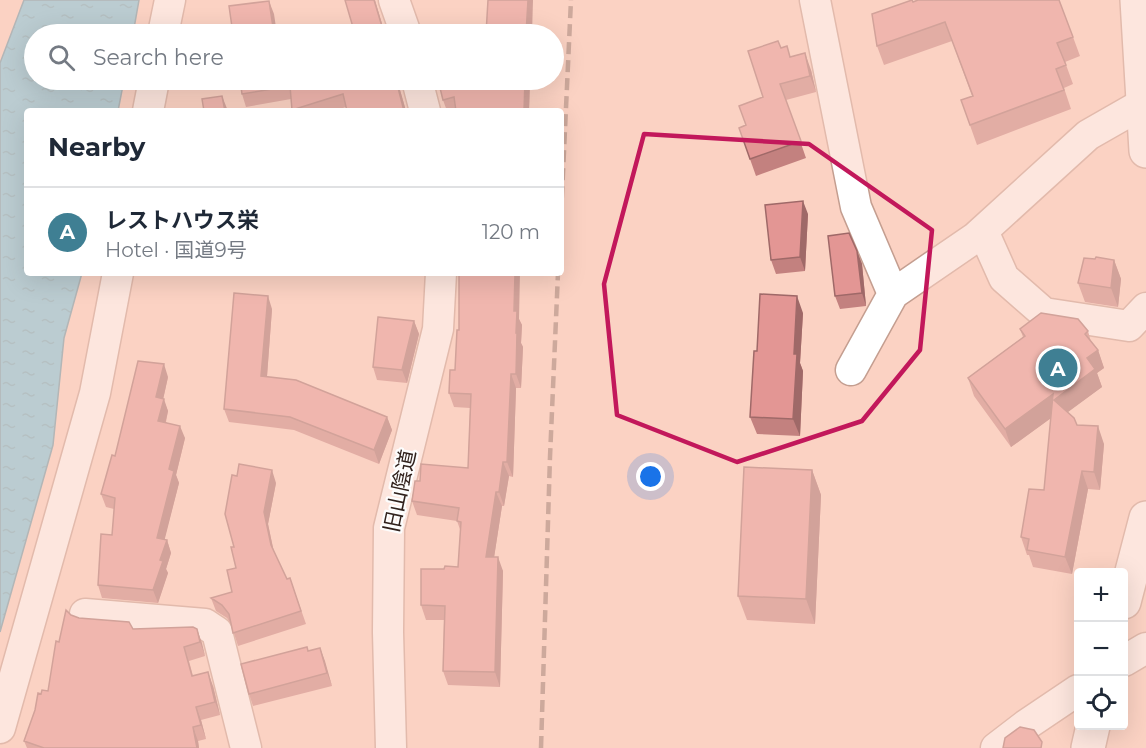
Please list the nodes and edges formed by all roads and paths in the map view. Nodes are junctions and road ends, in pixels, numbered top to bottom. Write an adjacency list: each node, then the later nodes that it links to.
1 (170, 0): 5 (street)
2 (394, 0): 6 (street)
3 (815, 0): 16 (street)
4 (1137, 0): 9 (main road)
5 (165, 24)
6 (402, 24)
7 (152, 90): 10 (street)
8 (420, 90): 11 (street)
9 (1144, 103): 12 (main road); 13 (street)
10 (149, 108)
11 (424, 108)
12 (1146, 151)
13 (983, 231): 16 (street); 17 (street)
14 (117, 276): 25 (street)
15 (441, 276): 28 (street, 旧山陰道)
16 (893, 294): 18 (street)
17 (1146, 308)
18 (851, 370)
19 (1146, 518): 20 (main road)
20 (1128, 587)
21 (85, 614): 27 (street)
22 (1146, 648): 23 (street)
23 (1128, 659)
24 (1074, 693): 29 (street)
25 (0, 728)
26 (1092, 730): 30 (main road)
27 (246, 748)
28 (390, 748)
29 (996, 748)
30 (1088, 748)

